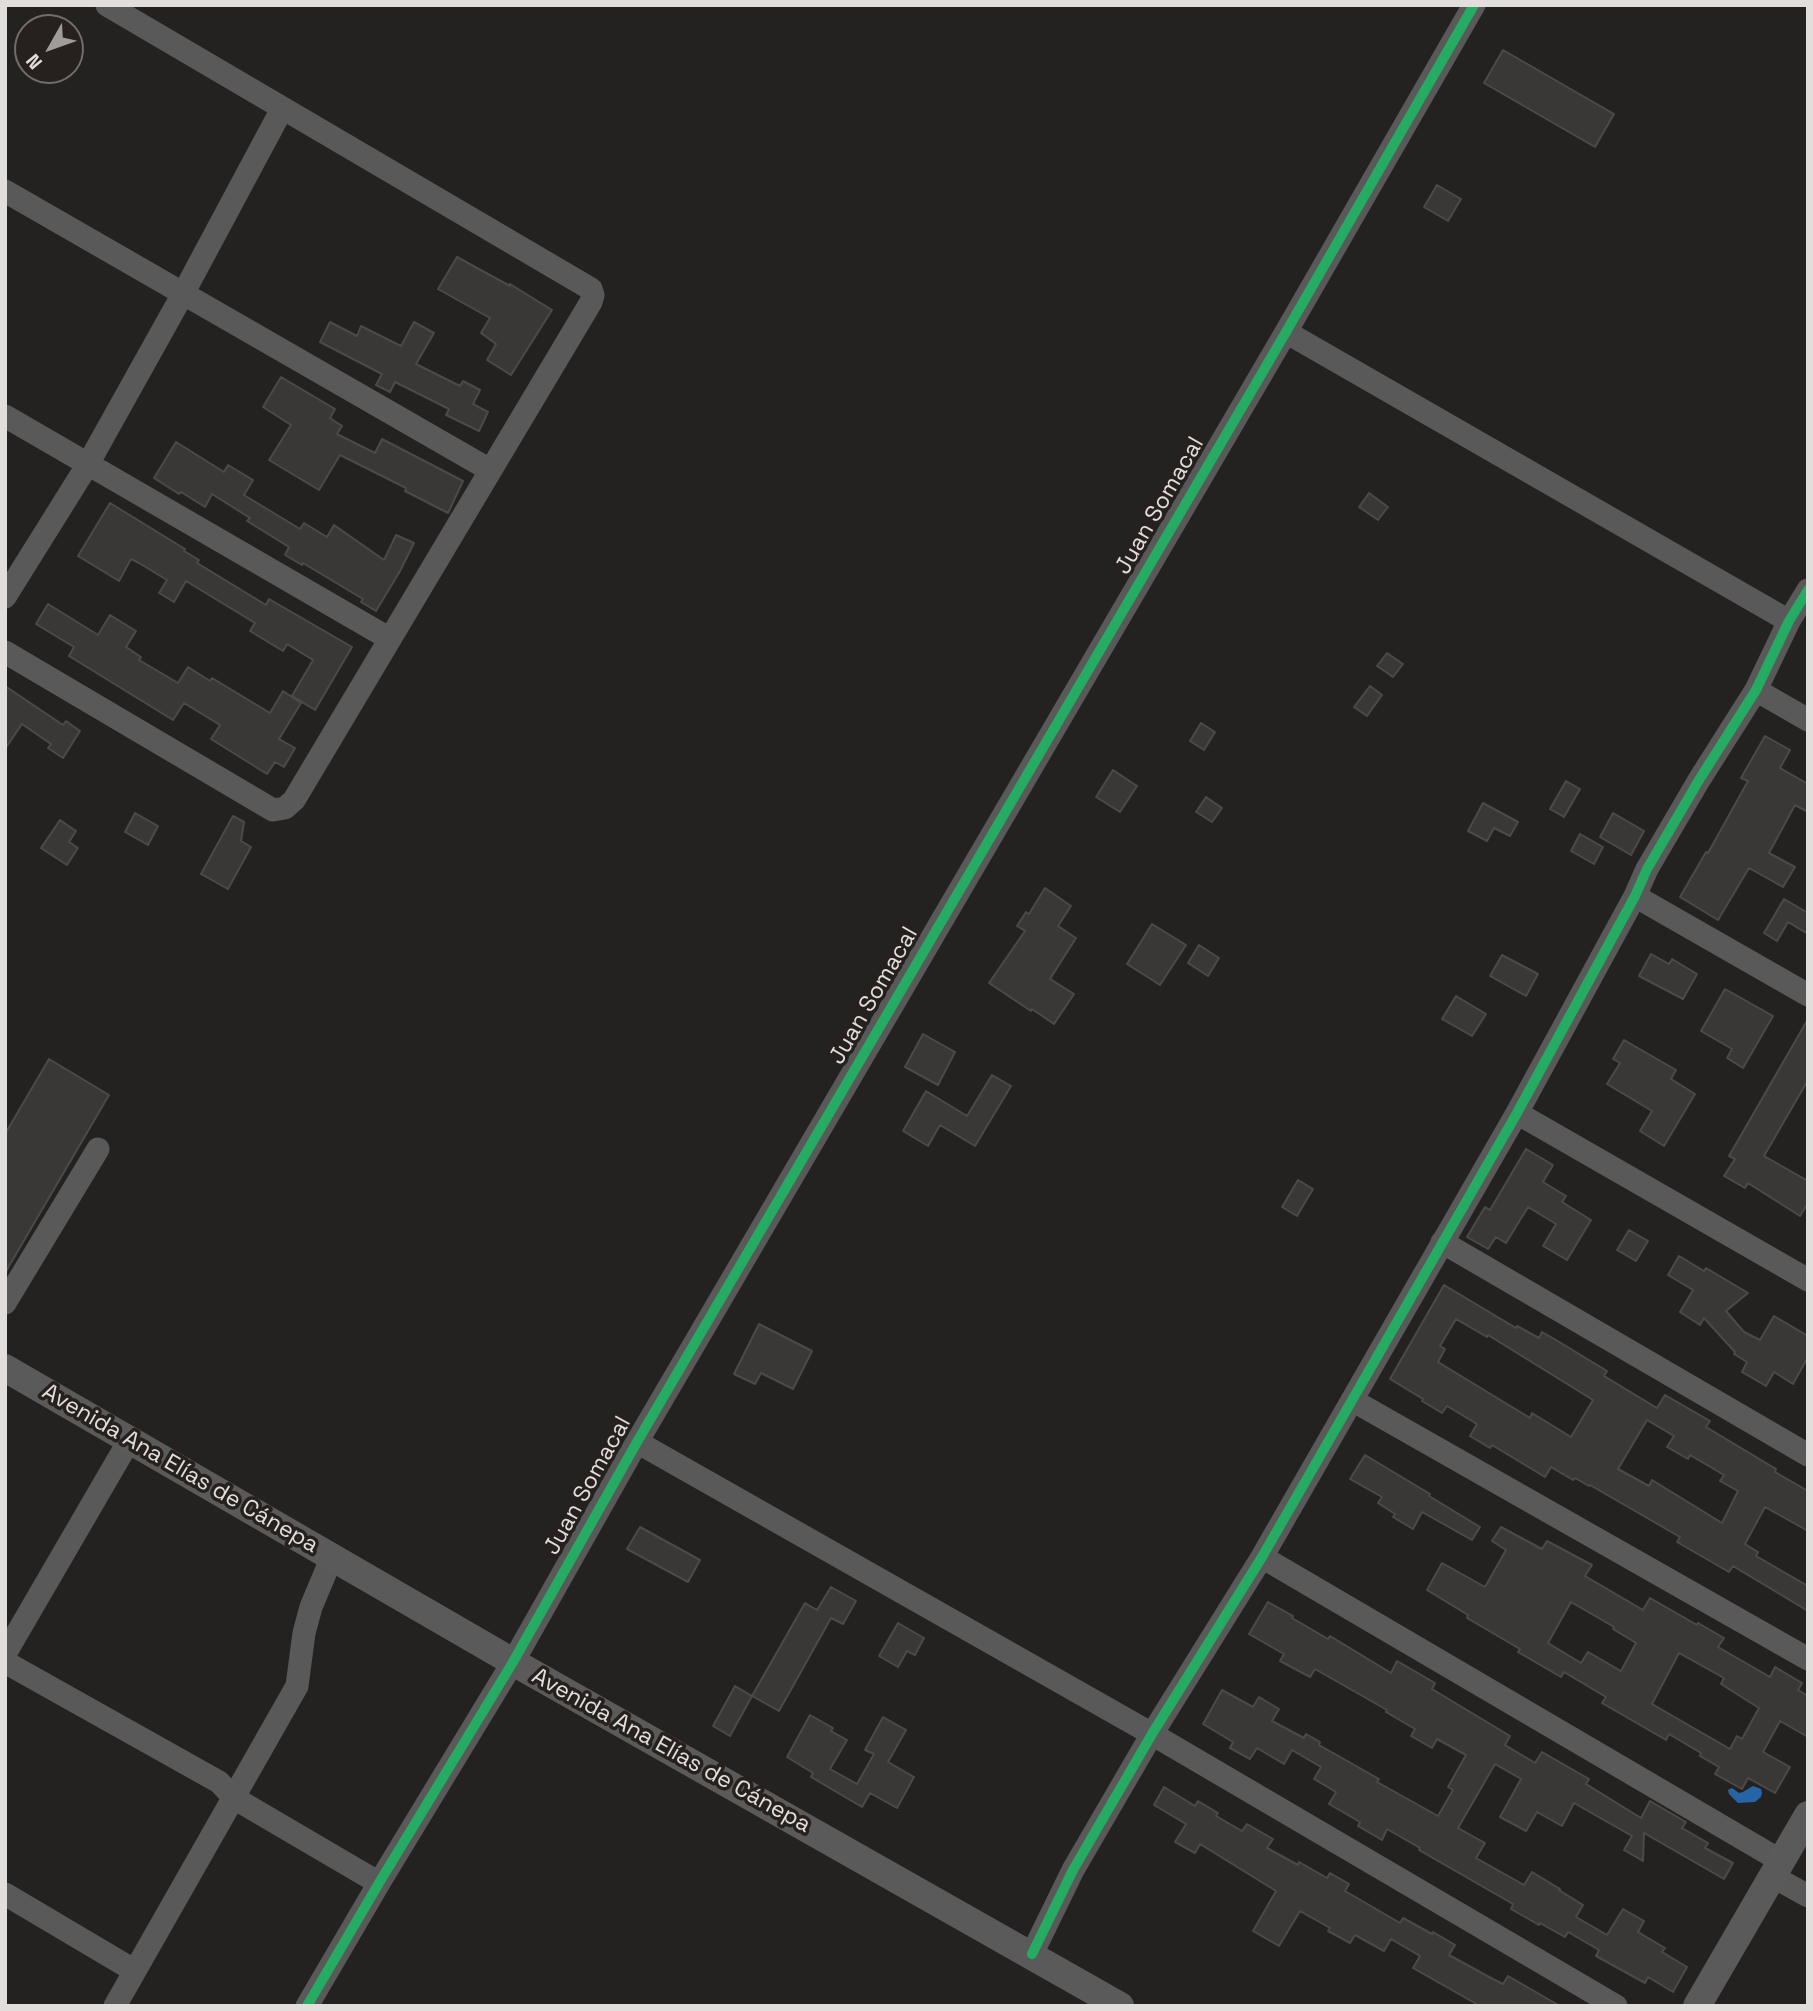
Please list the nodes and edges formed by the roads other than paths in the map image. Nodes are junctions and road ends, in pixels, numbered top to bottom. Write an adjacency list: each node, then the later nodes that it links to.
1 (107, 5): 3 (street)
2 (1474, 5): 6 (street, Juan Somacal)
3 (282, 109): 5 (street); 9 (street)
4 (5, 191): 5 (street)
5 (184, 292): 8 (street); 9 (street)
6 (1286, 332): 12 (street); 27 (street, Juan Somacal)
7 (5, 416): 8 (street)
8 (88, 464): 11 (street); 13 (street)
9 (490, 470): 13 (street)
10 (1808, 590): 12 (street)
11 (5, 597)
12 (1789, 621): 15 (street)
13 (390, 639): 14 (street)
14 (5, 652)
15 (1756, 690): 16 (street); 17 (street)
16 (1808, 720)
17 (1635, 896): 18 (street); 19 (street)
18 (1808, 995)
19 (1517, 1113): 21 (street); 22 (street)
20 (98, 1149): 23 (street)
21 (1442, 1242): 25 (street); 28 (street)
22 (1808, 1280)
23 (5, 1303)
24 (5, 1368): 26 (main road, Avenida Ana Elías de Cánepa)
25 (1352, 1400): 30 (street); 32 (street)
26 (130, 1439): 29 (main road, Avenida Ana Elías de Cánepa); 31 (street)
27 (637, 1442): 34 (street, Juan Somacal); 35 (street)
28 (1808, 1455)
29 (332, 1557): 34 (main road, Avenida Ana Elías de Cánepa); 36 (street)
30 (1262, 1557): 35 (street); 38 (street)
31 (5, 1654)
32 (1808, 1659)
33 (5, 1662): 36 (street)
34 (513, 1662): 39 (street, Juan Somacal); 42 (main road, Avenida Ana Elías de Cánepa)
35 (1152, 1734): 42 (street); 47 (street)
36 (234, 1798): 39 (street); 43 (street)
37 (1808, 1815): 38 (main road)
38 (1777, 1868): 41 (street); 48 (main road)
39 (379, 1883): 45 (street, Juan Somacal)
40 (5, 1894): 43 (street)
41 (1808, 1896)
42 (1032, 1954): 46 (main road, Avenida Ana Elías de Cánepa)
43 (135, 1971): 44 (street)
44 (115, 2006)
45 (307, 2006)
46 (1120, 2006)
47 (1616, 2006)
48 (1697, 2006)

